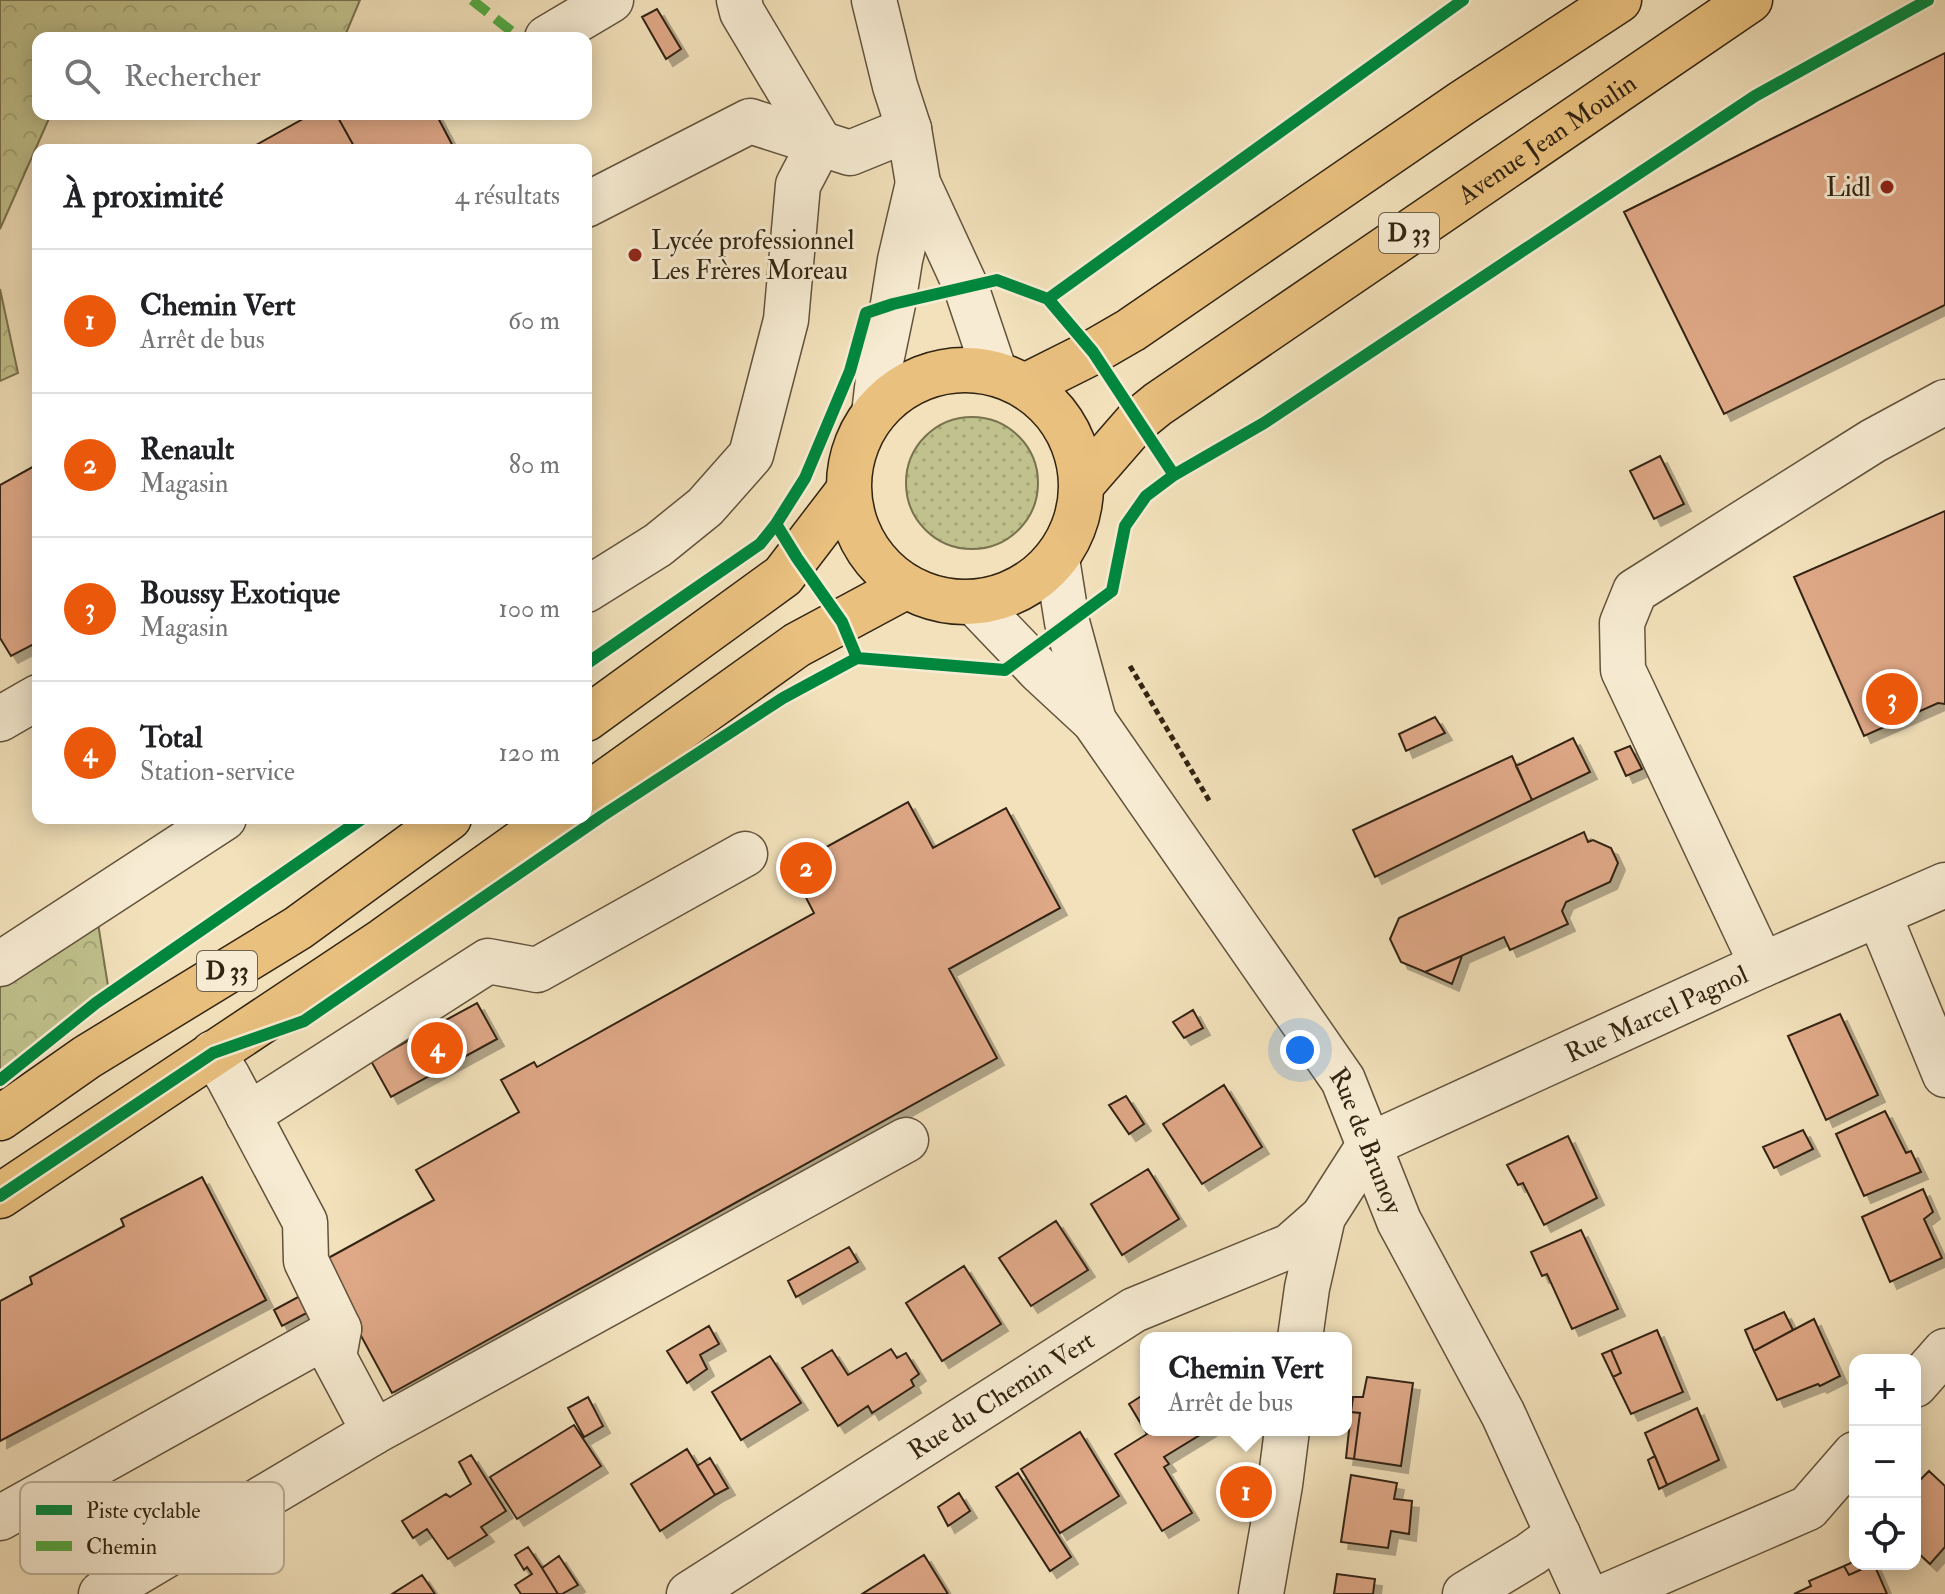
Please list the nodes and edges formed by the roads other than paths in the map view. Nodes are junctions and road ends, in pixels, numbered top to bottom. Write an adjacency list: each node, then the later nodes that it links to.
1 (611, 0): 6 (street)
2 (739, 0): 8 (street)
3 (874, 0): 7 (street)
4 (1619, 0): 11 (main road)
5 (1750, 0): 14 (main road, Avenue Jean Moulin / D 33)
6 (557, 32)
7 (909, 129): 8 (street); 9 (street)
8 (820, 143): 10 (street); 17 (street)
9 (918, 183): 11 (street); 13 (street)
10 (592, 202)
11 (1010, 380): 13 (main road); 14 (main road)
12 (1945, 402): 32 (street)
13 (874, 414): 15 (main road)
14 (1083, 483): 16 (main road)
15 (848, 491): 18 (main road); 21 (main road)
16 (1057, 559): 19 (main road); 23 (street, Rue de Brunoy)
17 (592, 586)
18 (905, 587): 19 (main road); 24 (main road)
19 (975, 603): 23 (street, Rue de Brunoy)
20 (32, 700): 22 (street)
21 (592, 715)
22 (0, 719)
23 (1094, 721): 38 (street, Rue de Brunoy)
24 (592, 792)
25 (215, 824): 31 (street)
26 (441, 824): 36 (main road, D 33)
27 (547, 824): 33 (main road, D 33)
28 (745, 854): 35 (street)
29 (1945, 885): 30 (street, Rue Marcel Pagnol)
30 (1879, 915): 32 (street, Rue Marcel Pagnol); 34 (street)
31 (0, 964)
32 (1762, 965): 38 (street, Rue Marcel Pagnol)
33 (213, 1053): 35 (street); 39 (main road, D 33)
34 (1945, 1075)
35 (248, 1115): 41 (street)
36 (0, 1118)
37 (906, 1140): 45 (street)
38 (1369, 1145): 40 (street); 52 (street, Rue de Brunoy)
39 (0, 1196)
40 (1323, 1217): 42 (street); 55 (street, Rue du Chemin Vert)
41 (339, 1329): 45 (street); 48 (street)
42 (1301, 1332)
43 (1945, 1351): 44 (street)
44 (1921, 1378)
45 (374, 1432): 49 (street)
46 (1286, 1436): 56 (street)
47 (1849, 1461): 59 (street)
48 (65, 1482)
49 (284, 1485)
50 (20, 1507): 51 (street)
51 (0, 1518)
52 (1558, 1534): 57 (street); 58 (street, Rue de Brunoy)
53 (135, 1574): 54 (street)
54 (101, 1594)
55 (689, 1594)
56 (1261, 1594)
57 (1465, 1594)
58 (1585, 1594)
59 (1610, 1594)

